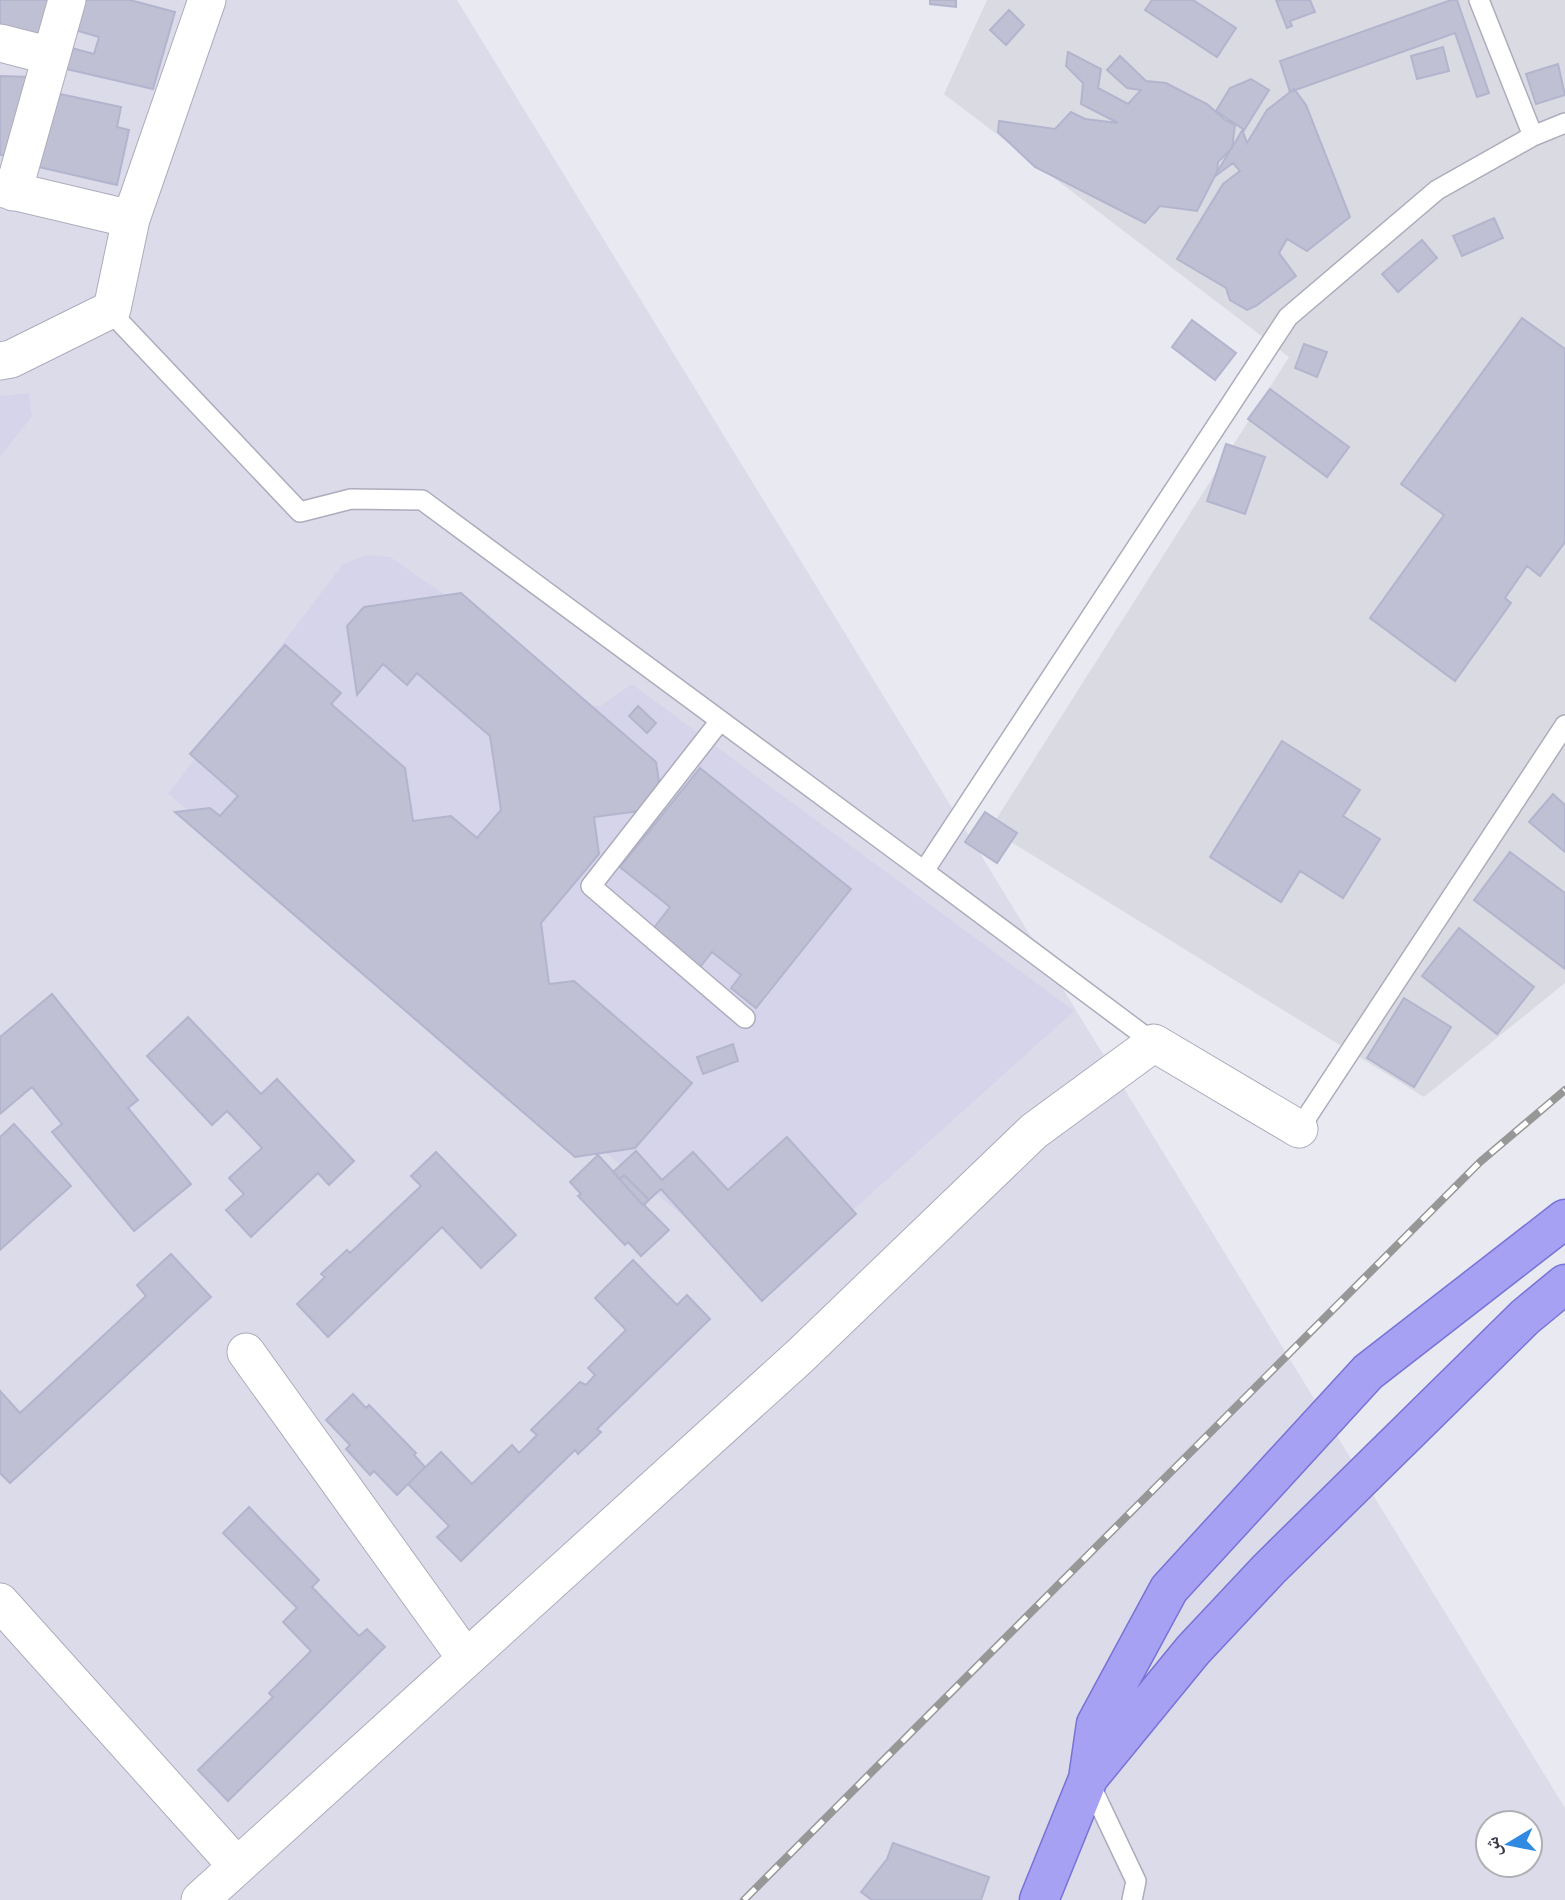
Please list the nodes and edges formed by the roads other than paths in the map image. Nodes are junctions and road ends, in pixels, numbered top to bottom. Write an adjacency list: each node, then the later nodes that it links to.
1 (67, 0): 5 (street)
2 (206, 0): 9 (street)
3 (1479, 0): 7 (lane)
4 (0, 43): 5 (street)
5 (51, 56): 8 (street)
6 (1565, 123): 7 (lane)
7 (1533, 136): 14 (lane)
8 (7, 190): 9 (street)
9 (131, 219): 10 (street)
10 (112, 309): 11 (street); 12 (lane)
11 (0, 361)
12 (720, 721): 14 (lane); 15 (lane)
13 (1565, 726): 17 (lane)
14 (924, 871): 16 (lane)
15 (746, 1018)
16 (1154, 1043): 17 (street); 22 (street)
17 (1299, 1129)
18 (1565, 1219): 23 (main road)
19 (1565, 1284): 23 (main road)
20 (246, 1352): 22 (street)
21 (0, 1602): 24 (street)
22 (465, 1657): 24 (street)
23 (1088, 1779): 26 (main road); 27 (lane)
24 (237, 1866): 25 (street)
25 (200, 1900)
26 (1039, 1900)
27 (1132, 1900)

